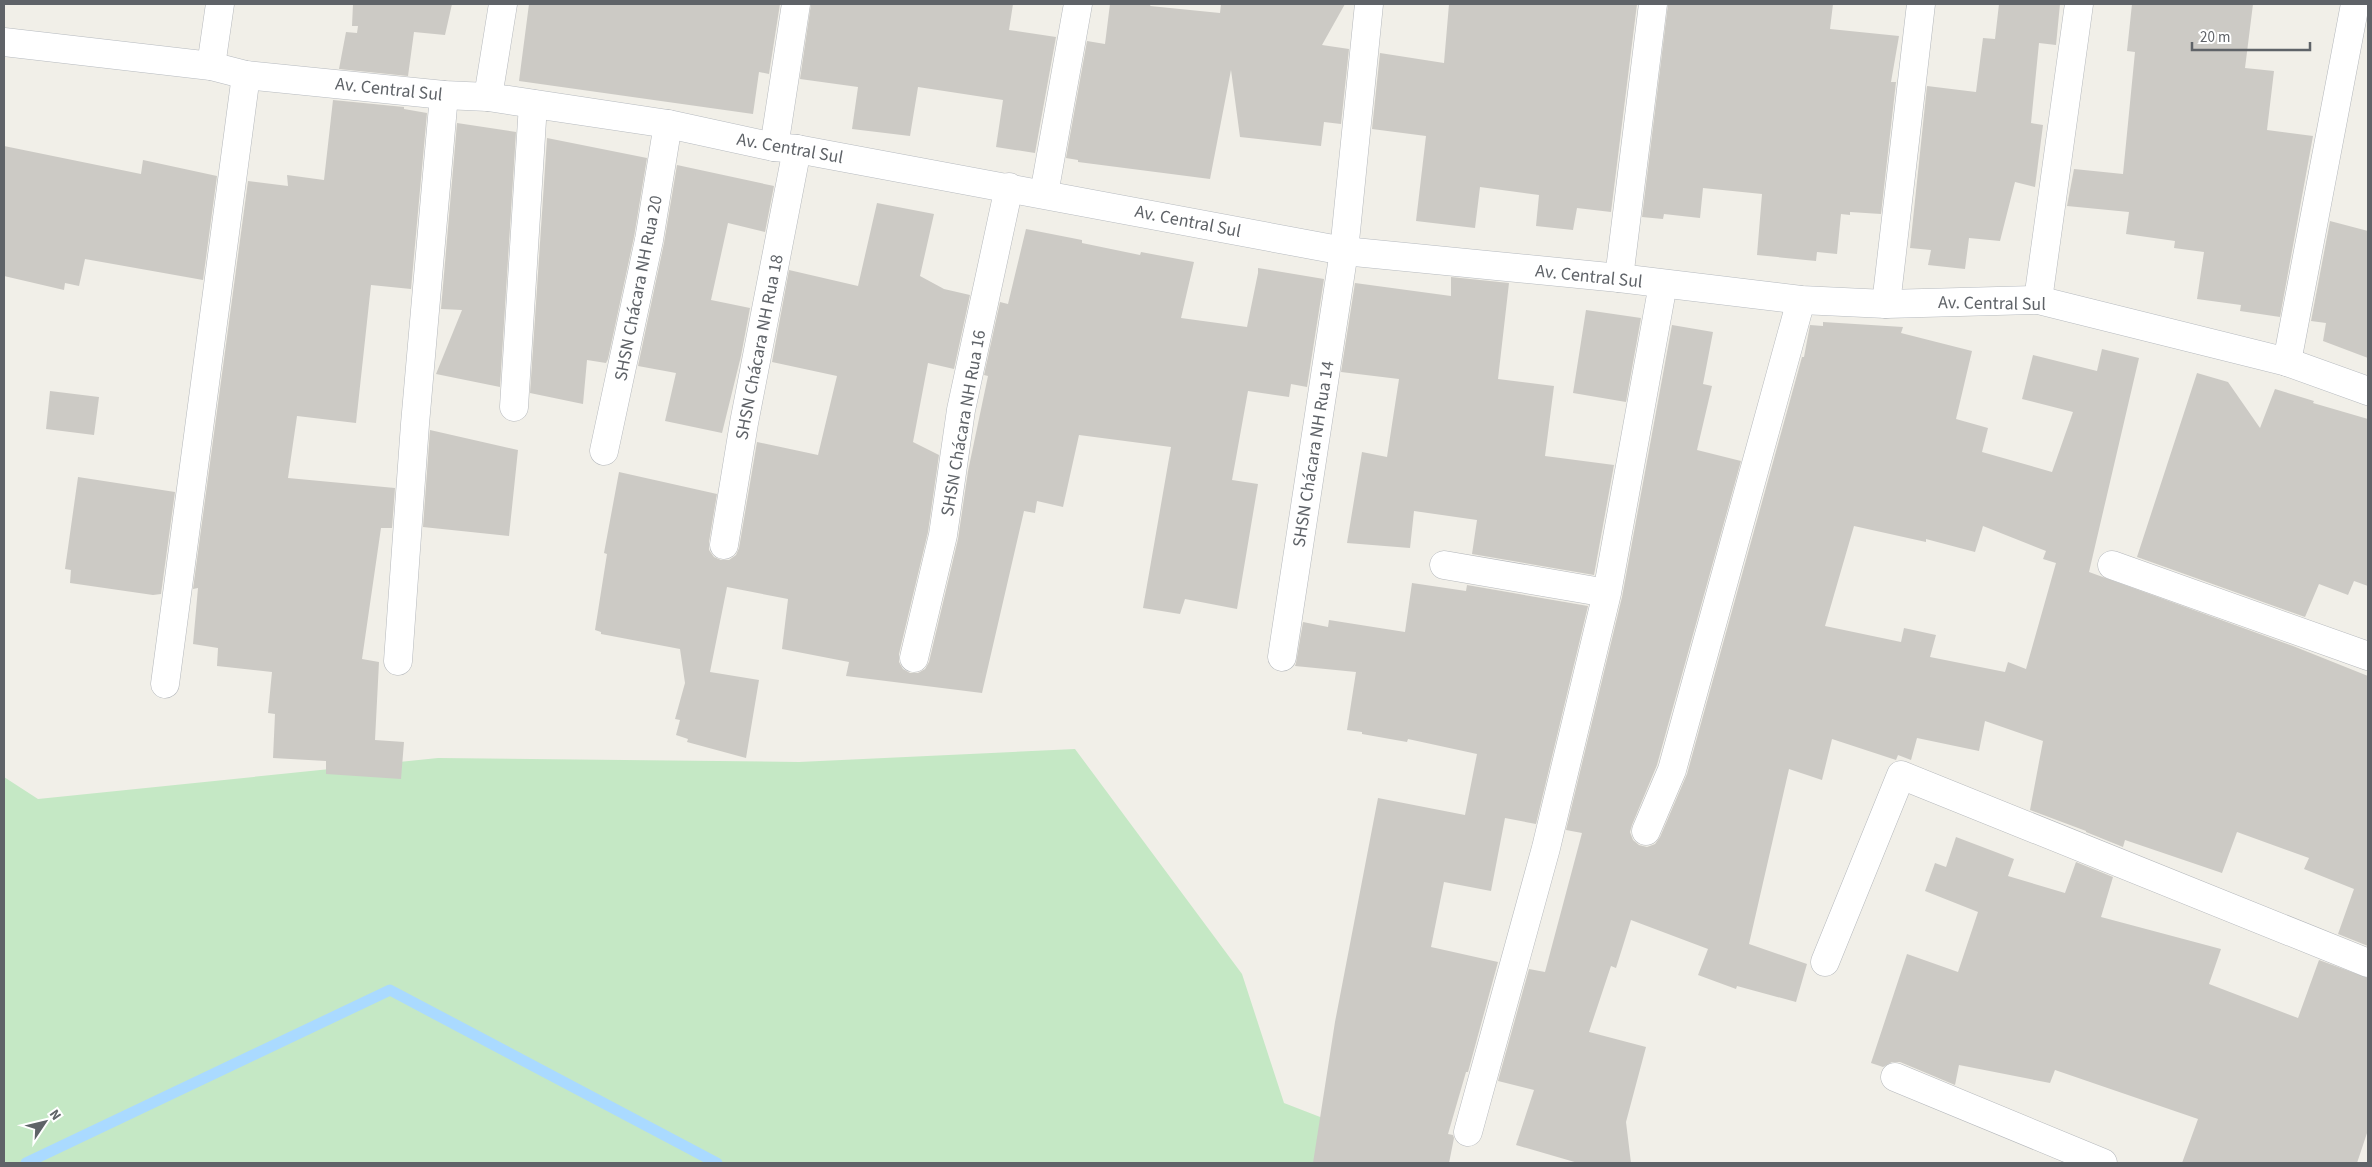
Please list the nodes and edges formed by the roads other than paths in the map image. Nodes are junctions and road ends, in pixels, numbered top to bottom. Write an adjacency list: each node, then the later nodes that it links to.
1 (220, 4): 11 (street)
2 (503, 4): 14 (street)
3 (796, 4): 17 (street, SHSN Chácara NH Rua 18)
4 (1078, 4): 19 (street)
5 (1370, 4): 20 (street, SHSN Chácara NH Rua 14)
6 (1653, 4): 21 (street)
7 (1921, 4): 25 (street)
8 (2080, 4): 24 (street)
9 (2355, 4): 26 (street)
10 (4, 42): 11 (street, Av. Central Sul)
11 (211, 66): 12 (street, Av. Central Sul)
12 (246, 75): 13 (street, Av. Central Sul); 38 (street)
13 (444, 95): 14 (street, Av. Central Sul); 37 (street)
14 (488, 97): 15 (street, Av. Central Sul)
15 (533, 104): 16 (street, Av. Central Sul); 28 (street)
16 (668, 124): 17 (street, Av. Central Sul); 29 (street, SHSN Chácara NH Rua 20)
17 (786, 148): 18 (street, Av. Central Sul); 30 (street, SHSN Chácara NH Rua 18)
18 (1009, 187): 19 (street, Av. Central Sul); 36 (street, SHSN Chácara NH Rua 16)
19 (1044, 194): 20 (street, Av. Central Sul)
20 (1344, 250): 21 (street, Av. Central Sul); 35 (street, SHSN Chácara NH Rua 14)
21 (1619, 278): 22 (street, Av. Central Sul)
22 (1663, 284): 23 (street, Av. Central Sul); 33 (street)
23 (1801, 300): 25 (street, Av. Central Sul); 39 (street)
24 (2038, 300): 25 (street, Av. Central Sul); 26 (street, Av. Central Sul)
25 (1886, 304)
26 (2287, 362): 27 (street, Av. Central Sul)
27 (2368, 391)
28 (514, 407)
29 (604, 451)
30 (724, 544)
31 (1444, 565): 33 (street)
32 (2112, 565): 34 (street)
33 (1607, 592): 43 (street)
34 (2368, 656)
35 (1282, 657)
36 (914, 658)
37 (398, 661)
38 (165, 684)
39 (1646, 831)
40 (1825, 962): 41 (street)
41 (2368, 963)
42 (1895, 1077): 44 (street)
43 (1468, 1132)
44 (2103, 1163)

